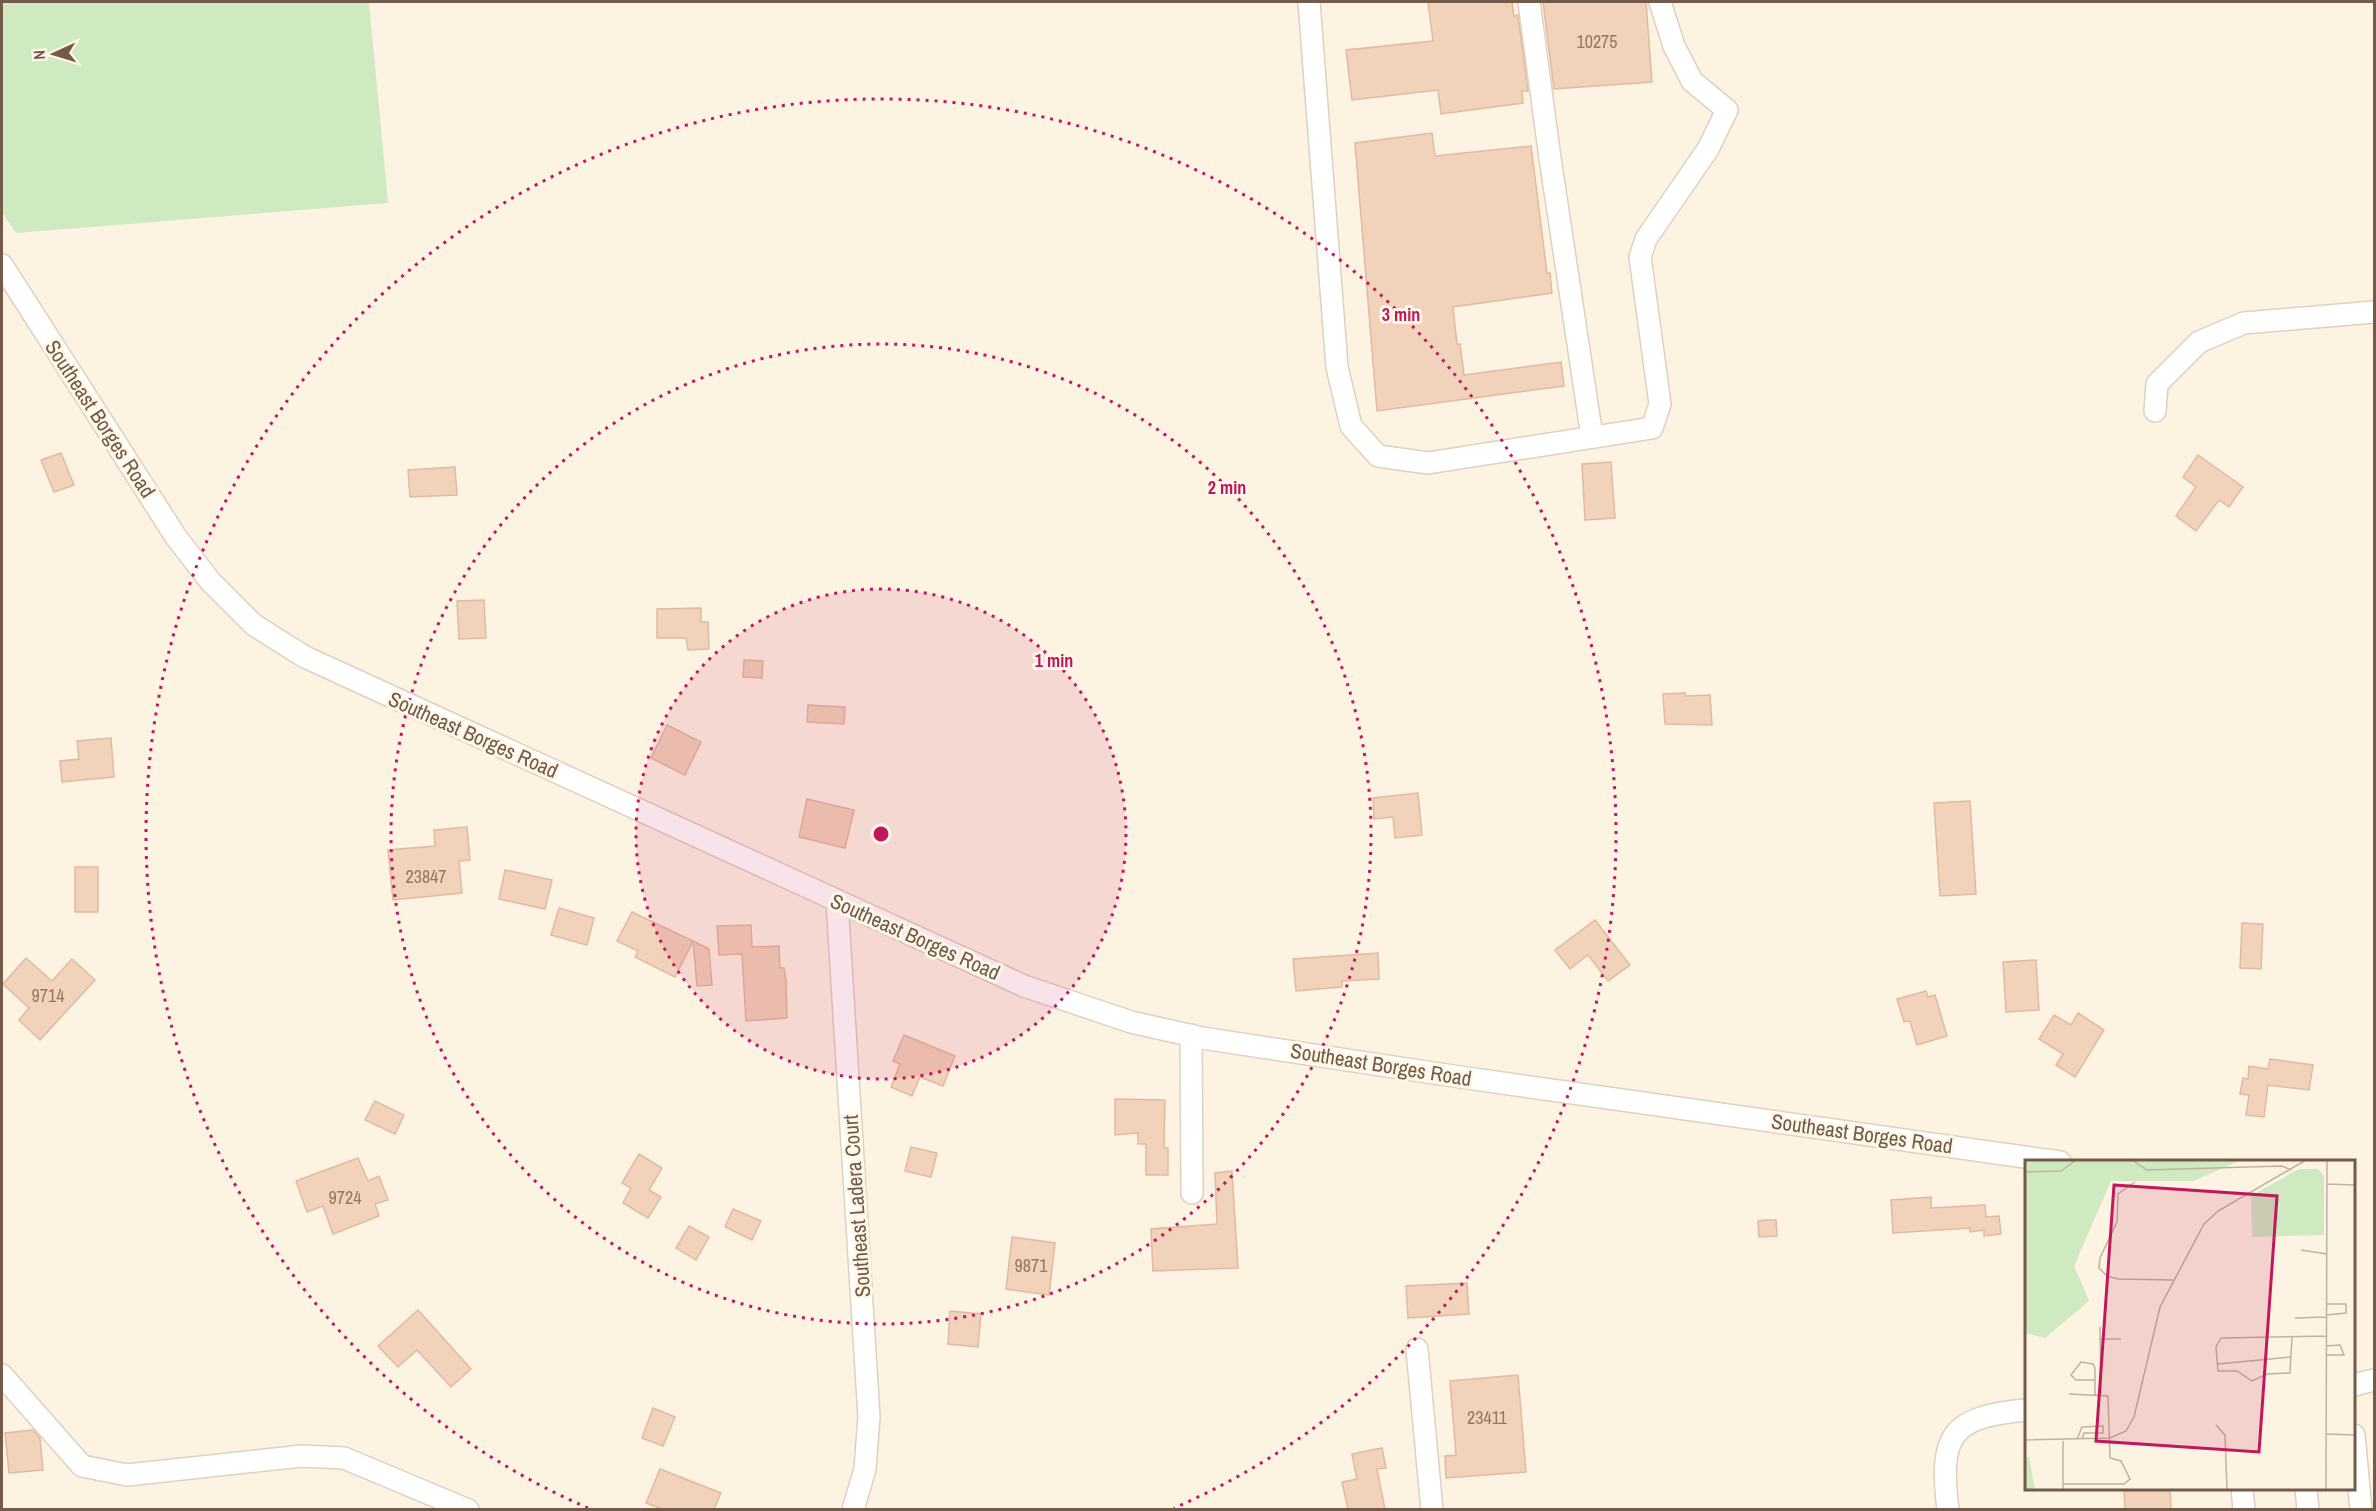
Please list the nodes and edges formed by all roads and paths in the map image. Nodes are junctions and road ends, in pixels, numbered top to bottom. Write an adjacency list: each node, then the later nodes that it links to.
1 (1309, 2): 7 (street)
2 (1529, 2): 7 (street)
3 (1660, 2): 7 (street)
4 (2, 265): 8 (street, Southeast Borges Road)
5 (2374, 312): 6 (street)
6 (2155, 411)
7 (1592, 437)
8 (837, 901): 9 (street, Southeast Borges Road); 22 (street, Southeast Ladera Court)
9 (1191, 1035): 10 (street, Southeast Borges Road); 11 (street)
10 (2053, 1160)
11 (1192, 1193)
12 (1417, 1349): 23 (street)
13 (2, 1375): 21 (street)
14 (2374, 1380): 15 (street)
15 (2355, 1385)
16 (2025, 1410): 20 (street)
17 (2355, 1446): 26 (street)
18 (2242, 1490): 24 (street)
19 (2306, 1490): 25 (street)
20 (1943, 1505)
21 (468, 1509)
22 (853, 1509)
23 (1432, 1509)
24 (2244, 1509)
25 (2308, 1509)
26 (2361, 1509)

